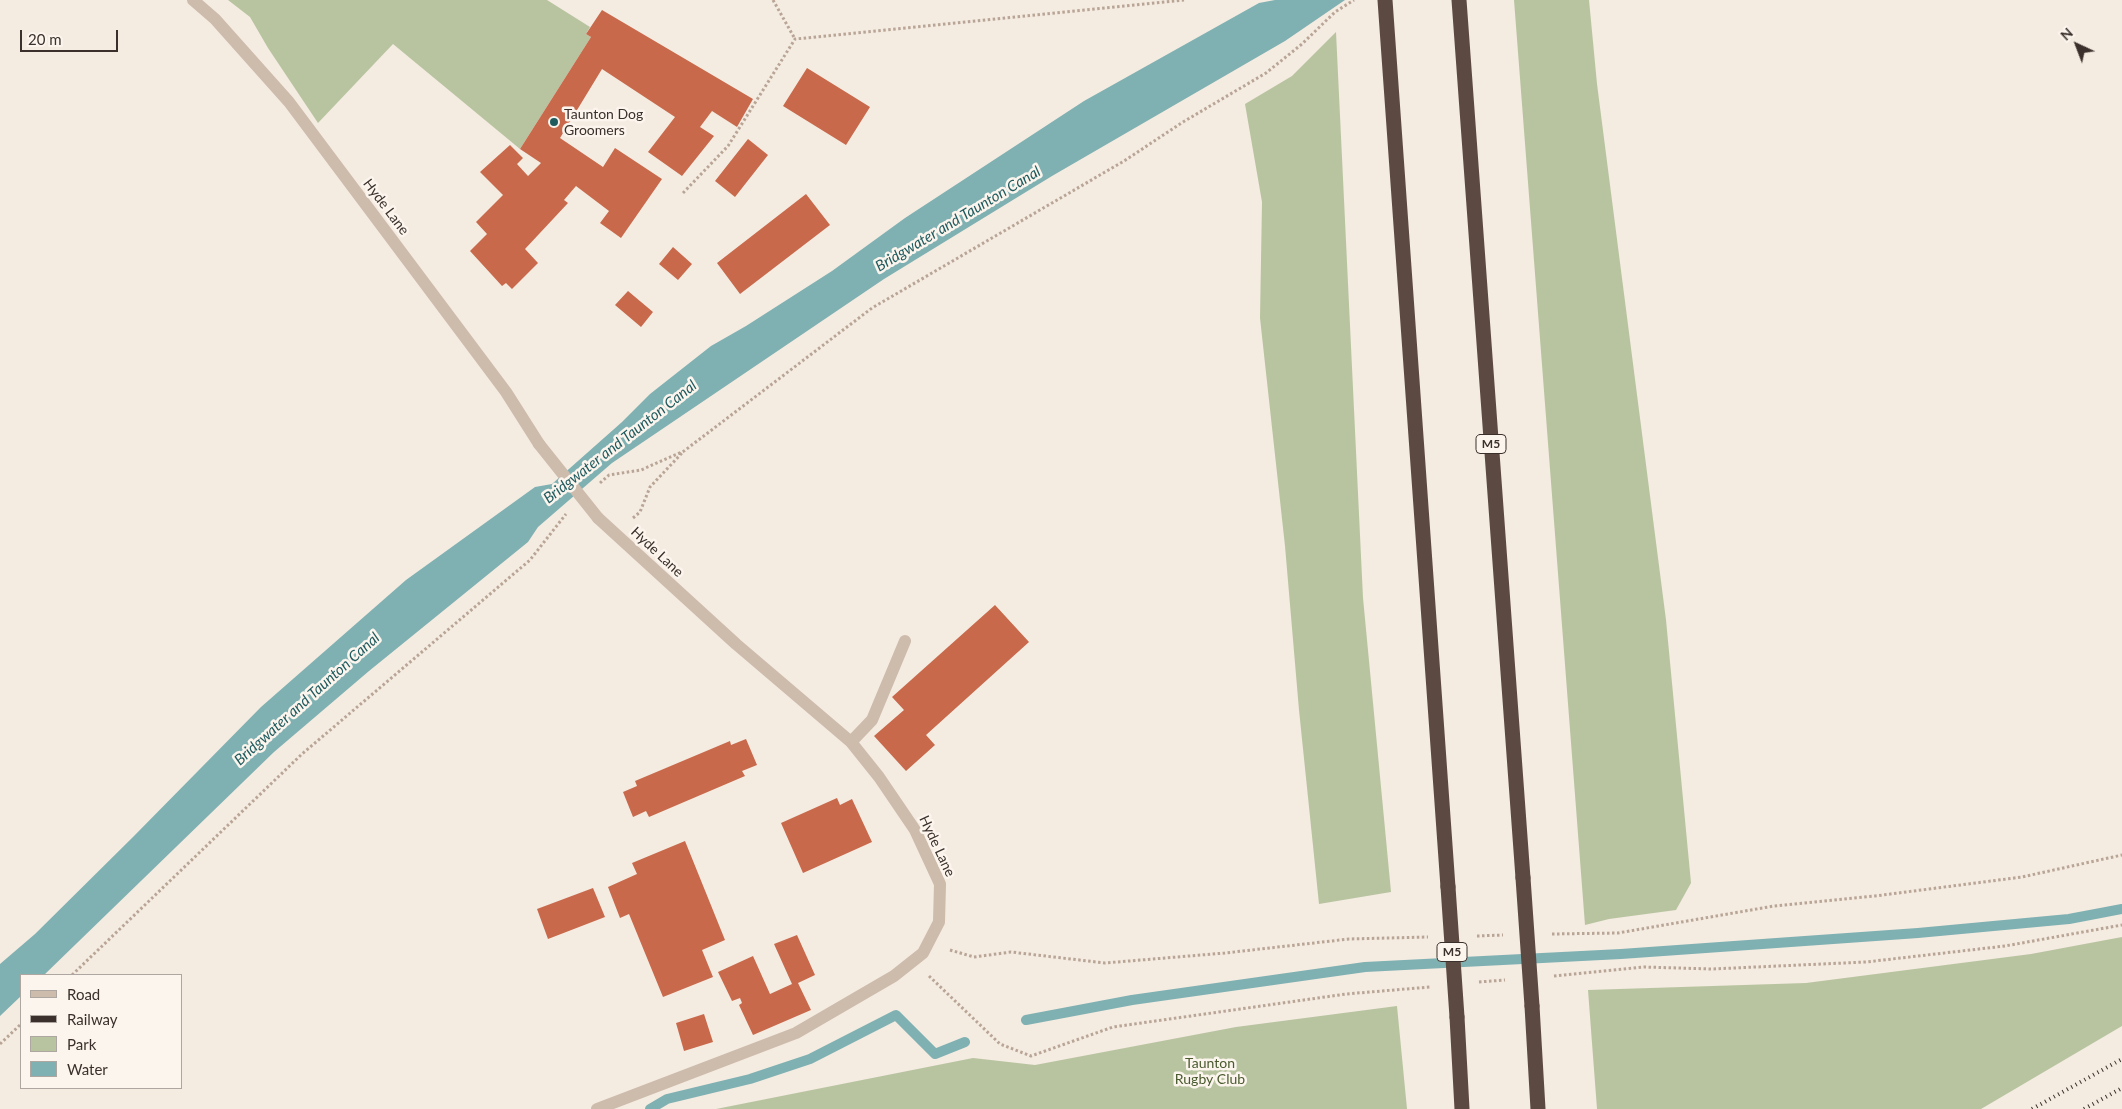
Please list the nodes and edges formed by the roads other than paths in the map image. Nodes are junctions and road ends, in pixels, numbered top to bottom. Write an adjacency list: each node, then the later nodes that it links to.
1 (193, 0): 5 (street, Hyde Lane, bridge)
2 (1385, 0): 7 (highway, M5, bridge)
3 (1459, 5): 8 (highway, M5, bridge)
4 (905, 641): 5 (street)
5 (851, 742): 6 (street, Hyde Lane)
6 (597, 1109)
7 (1462, 1109)
8 (1538, 1109)

